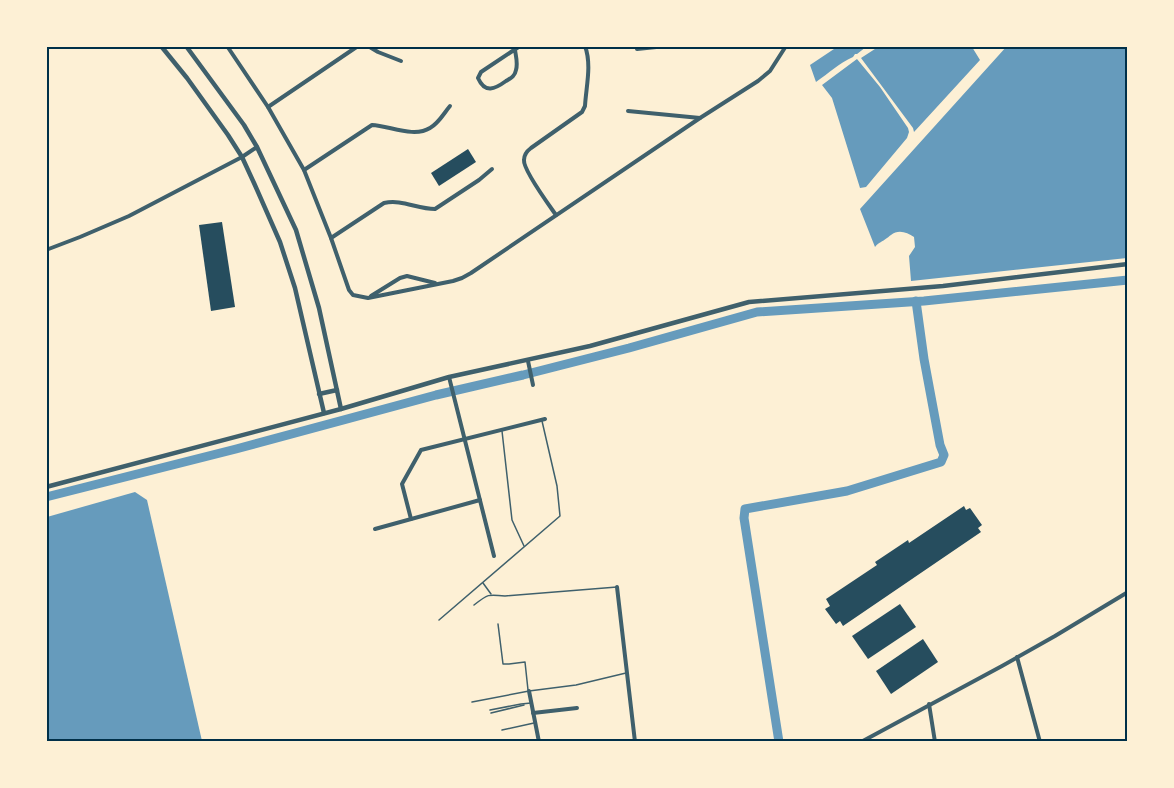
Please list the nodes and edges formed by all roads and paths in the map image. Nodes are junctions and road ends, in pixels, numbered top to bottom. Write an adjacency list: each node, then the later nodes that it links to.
1 (161, 46): 18 (street)
2 (186, 46): 17 (street)
3 (358, 46): 14 (street)
4 (368, 46): 12 (street)
5 (520, 46): 11 (street)
6 (585, 46): 21 (street)
7 (666, 46): 10 (street)
8 (786, 46): 16 (street)
9 (228, 47): 14 (street)
10 (637, 49)
11 (515, 50): 11 (street)
12 (401, 61)
13 (450, 106): 20 (street)
14 (268, 107): 20 (street)
15 (628, 111): 16 (street)
16 (700, 118): 21 (street)
17 (257, 147): 18 (street); 30 (street)
18 (242, 157): 23 (street); 31 (street)
19 (492, 169): 22 (street)
20 (304, 170): 22 (street)
21 (556, 215): 25 (street)
22 (331, 238): 26 (street)
23 (46, 250)
24 (1128, 264): 27 (street)
25 (439, 283): 26 (street); 26 (street)
26 (368, 297)
27 (529, 363): 28 (street); 29 (street)
28 (449, 377): 32 (street); 36 (street)
29 (533, 385)
30 (337, 390): 31 (street); 32 (street)
31 (320, 394): 33 (street)
32 (341, 409): 33 (street)
33 (324, 414): 37 (street)
34 (544, 419): 35 (street); 41 (lane)
35 (502, 430): 36 (street); 41 (lane)
36 (464, 439): 38 (street); 39 (street)
37 (46, 487)
38 (480, 500): 39 (street); 42 (street)
39 (411, 519): 40 (street)
40 (375, 529)
41 (524, 547): 43 (lane)
42 (494, 556)
43 (482, 582): 46 (lane); 48 (lane)
44 (617, 587): 46 (lane); 51 (street)
45 (1128, 592): 50 (street)
46 (491, 594): 47 (lane)
47 (474, 605)
48 (439, 620)
49 (498, 624): 52 (lane)
50 (1017, 657): 55 (street); 65 (street)
51 (627, 672): 52 (lane); 62 (street)
52 (528, 691): 53 (lane); 54 (street)
53 (472, 702)
54 (531, 703): 57 (lane); 58 (street)
55 (929, 704): 63 (street); 64 (street)
56 (577, 708): 58 (street)
57 (491, 711)
58 (533, 713): 59 (street)
59 (535, 722): 60 (lane); 61 (street)
60 (502, 730)
61 (539, 741)
62 (634, 741)
63 (861, 741)
64 (935, 741)
65 (1040, 741)

